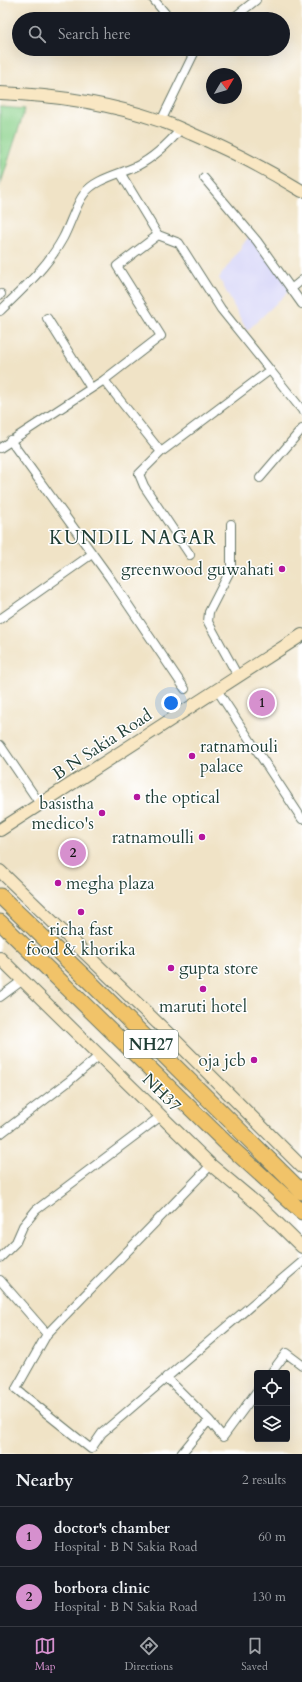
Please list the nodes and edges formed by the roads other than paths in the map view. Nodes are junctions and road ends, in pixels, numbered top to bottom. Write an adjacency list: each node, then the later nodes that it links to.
1 (154, 0): 3 (street)
2 (256, 0): 4 (street)
3 (164, 12)
4 (241, 12)
5 (193, 56): 7 (street)
6 (0, 93): 7 (street)
7 (161, 121): 8 (street)
8 (181, 129): 9 (street); 11 (street)
9 (120, 174): 12 (street); 16 (street)
10 (204, 178): 14 (street)
11 (302, 191)
12 (158, 235): 18 (street); 19 (street)
13 (302, 280): 14 (street)
14 (291, 289): 15 (street)
15 (302, 304)
16 (0, 311)
17 (47, 318): 20 (street)
18 (270, 370): 21 (street); 25 (street)
19 (104, 380): 20 (street); 25 (street)
20 (91, 388): 23 (street)
21 (302, 410)
22 (302, 429): 26 (street)
23 (10, 440): 24 (street); 28 (street)
24 (0, 448)
25 (161, 452): 29 (street)
26 (260, 478)
27 (231, 524): 33 (street)
28 (92, 554): 30 (street); 34 (street)
29 (190, 555)
30 (0, 619)
31 (302, 625): 33 (street, B N Sakia Road)
32 (302, 634): 35 (street, B N Sakia Road)
33 (234, 669): 37 (street, B N Sakia Road)
34 (185, 689)
35 (217, 690): 39 (street); 42 (street, B N Sakia Road)
36 (0, 745): 37 (street)
37 (36, 798): 41 (street, B N Sakia Road)
38 (302, 803): 39 (street)
39 (295, 808): 40 (street)
40 (302, 819)
41 (0, 820)
42 (0, 830)
43 (0, 871): 53 (street)
44 (0, 896): 54 (highway, NH27)
45 (0, 922): 55 (highway, NH27)
46 (0, 958): 47 (street, NH37)
47 (22, 980): 48 (street); 49 (street, NH37)
48 (0, 997)
49 (100, 1055): 50 (street, NH37); 51 (street)
50 (161, 1116): 52 (street, NH37); 57 (street)
51 (0, 1134)
52 (211, 1165): 56 (street, NH37); 60 (street)
53 (302, 1167)
54 (302, 1192)
55 (302, 1212)
56 (302, 1247)
57 (0, 1258)
58 (302, 1262): 63 (street)
59 (0, 1280): 60 (street)
60 (47, 1334): 63 (street)
61 (302, 1365): 62 (street)
62 (273, 1370)
63 (166, 1377): 65 (street)
64 (254, 1395): 65 (street)
65 (209, 1420): 66 (street)
66 (181, 1454)

